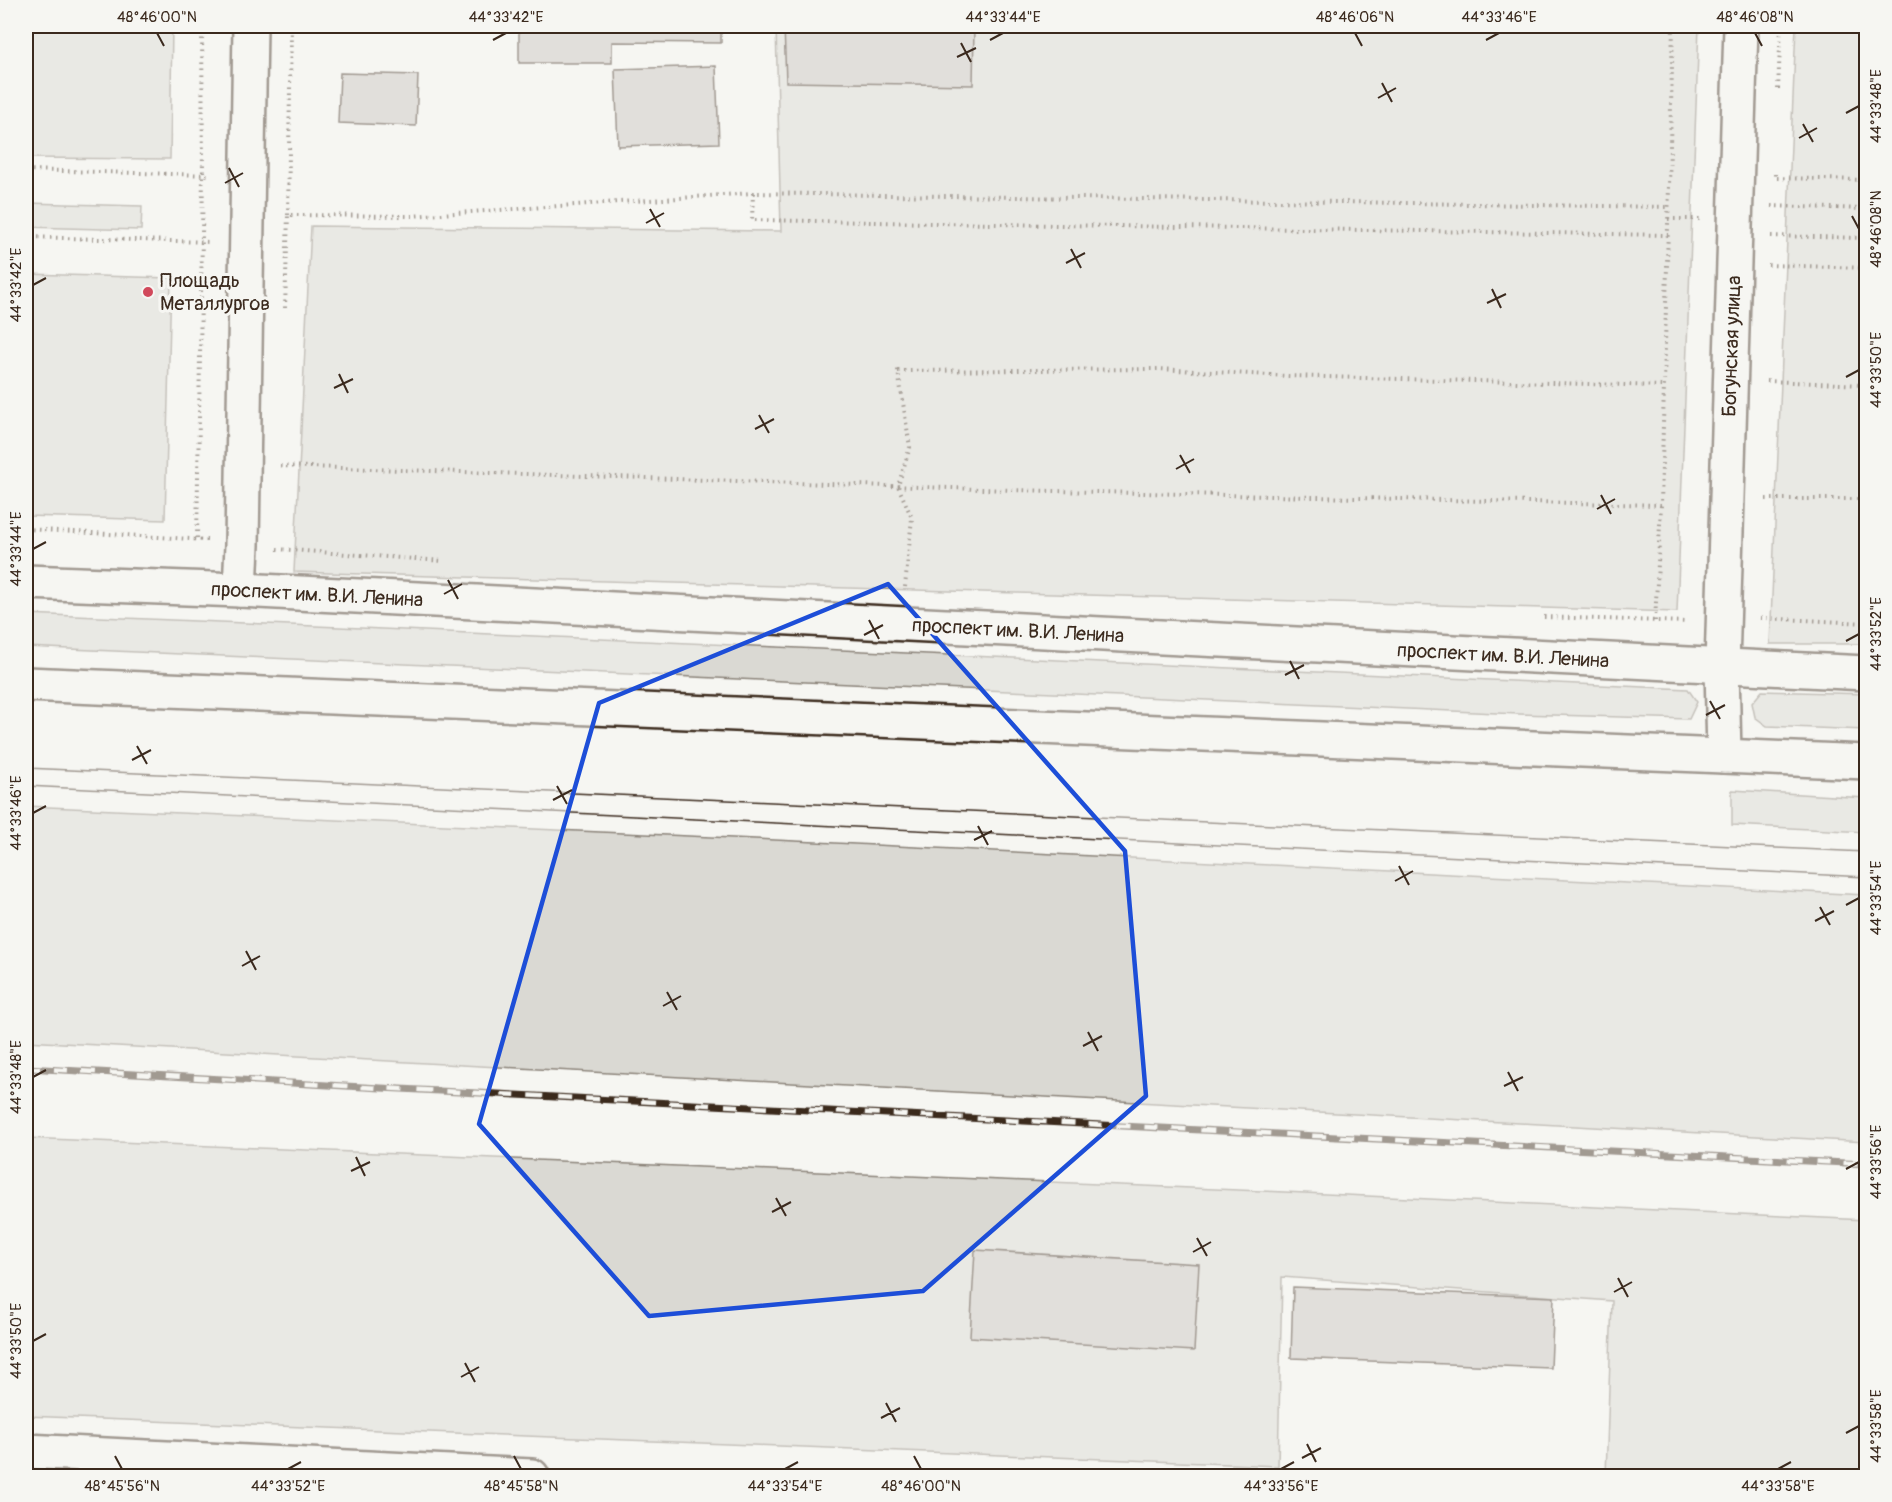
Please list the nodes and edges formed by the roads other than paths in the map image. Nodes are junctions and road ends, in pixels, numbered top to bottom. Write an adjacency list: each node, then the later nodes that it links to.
1 (250, 26): 4 (main road)
2 (1741, 26): 5 (main road, Богунская улица)
3 (26, 582): 4 (main road, проспект им. В.И. Ленина)
4 (240, 590): 5 (main road, проспект им. В.И. Ленина)
5 (1722, 666): 6 (main road, проспект им. В.И. Ленина); 8 (main road, Богунская улица)
6 (1866, 673)
7 (26, 684): 8 (main road)
8 (1724, 756): 9 (main road)
9 (1866, 762)
10 (26, 1451): 11 (main road)
11 (77, 1465): 12 (main road)
12 (532, 1476)

